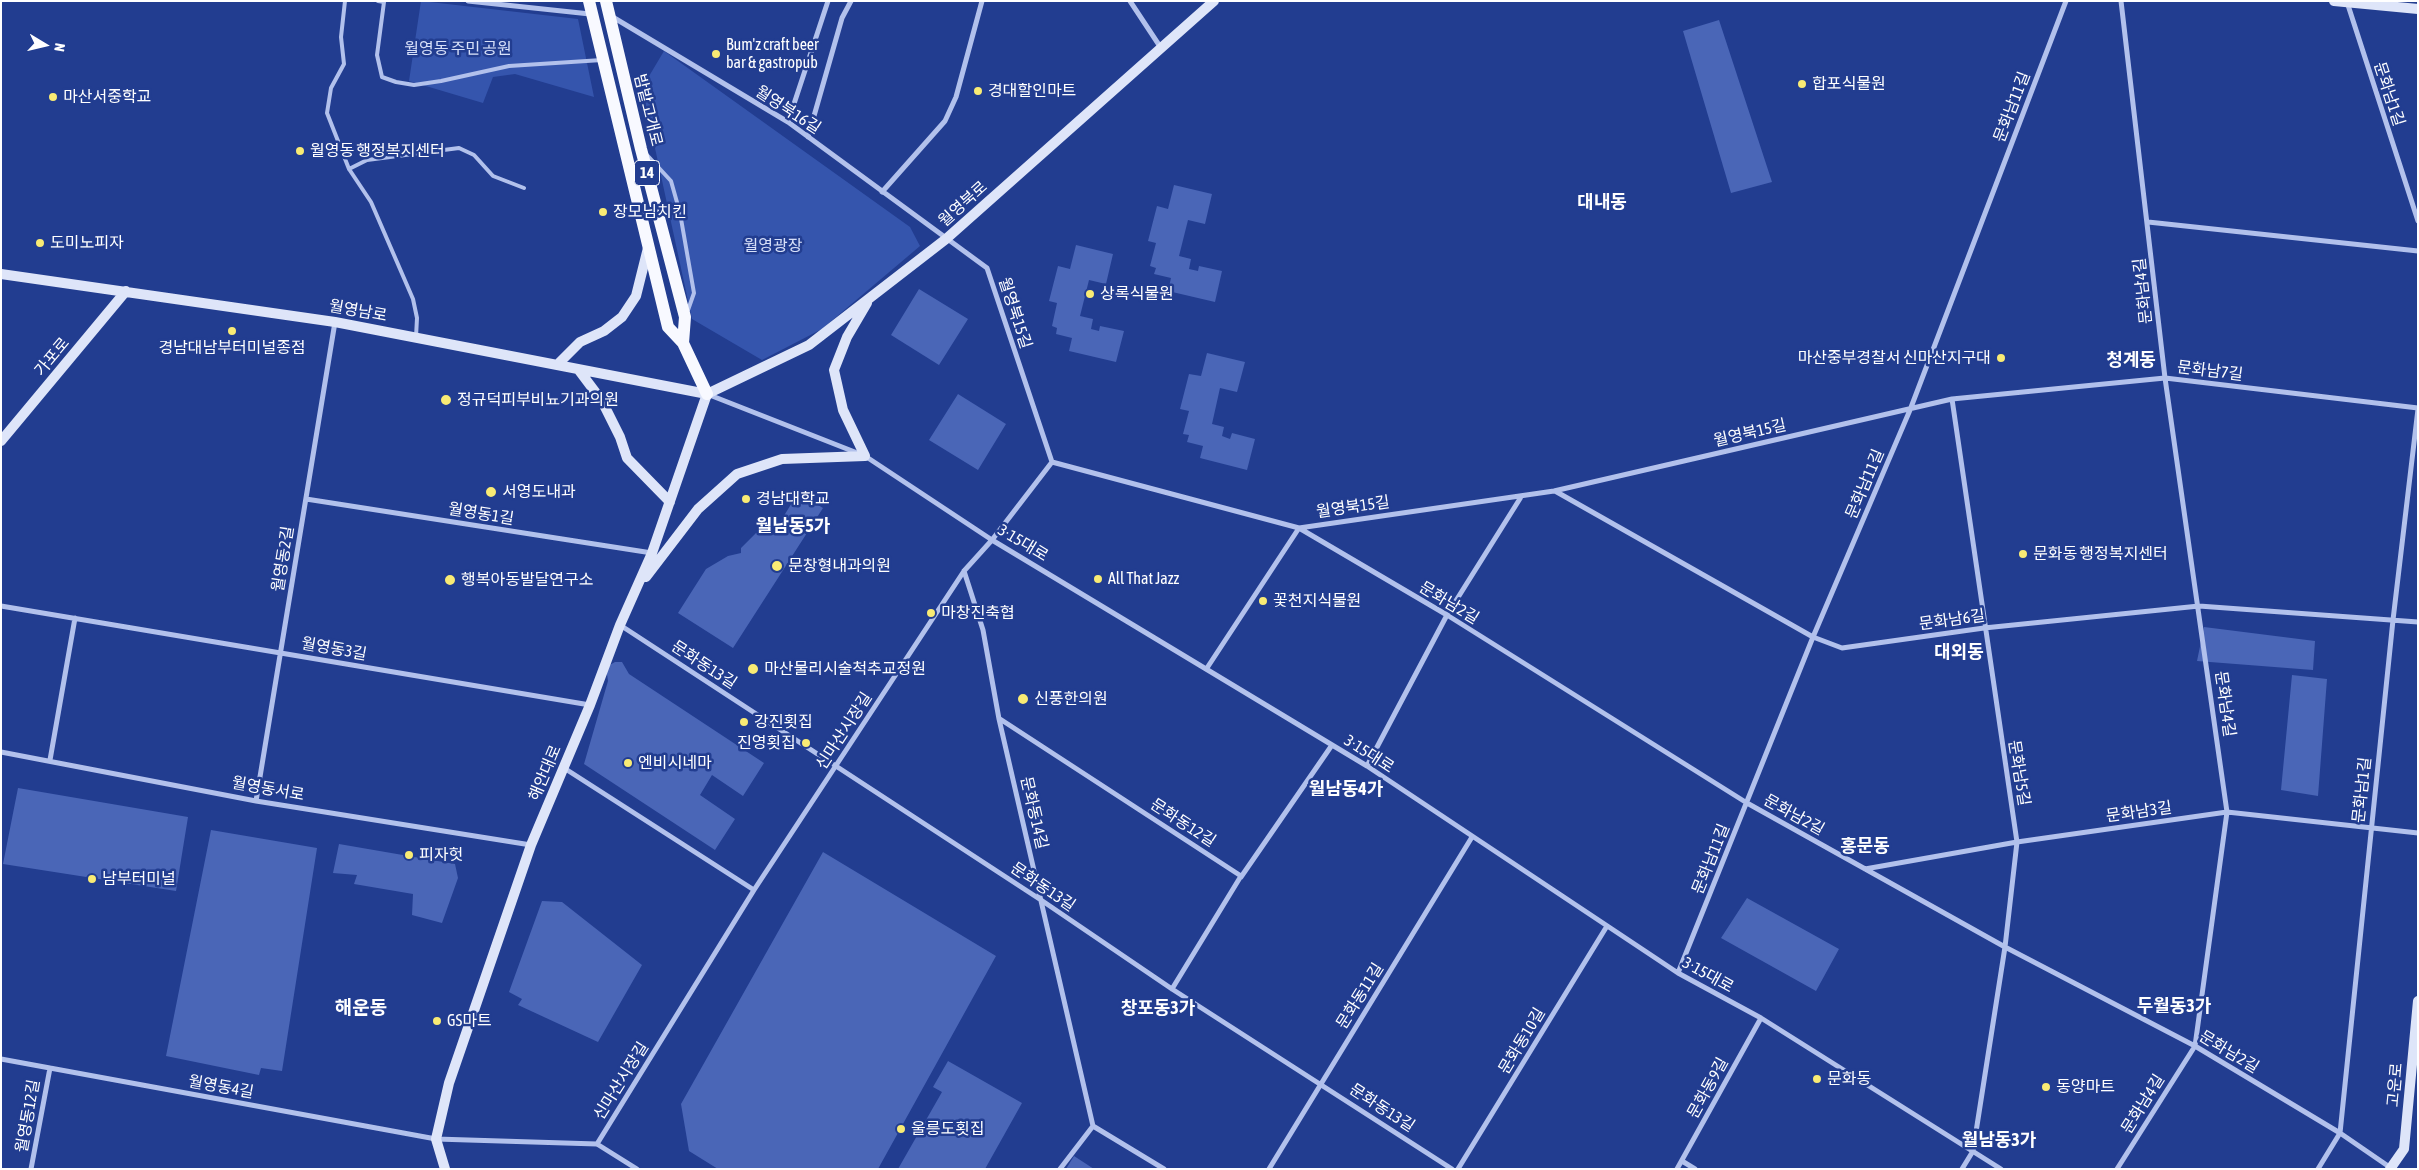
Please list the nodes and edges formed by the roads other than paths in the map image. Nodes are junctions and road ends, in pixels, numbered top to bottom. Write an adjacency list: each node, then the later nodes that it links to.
1 (345, 1): 21 (lane)
2 (378, 1): 17 (lane)
3 (468, 1): 13 (street, 밤밭고개로)
4 (828, 1): 18 (street)
5 (852, 1): 19 (street)
6 (982, 1): 23 (street)
7 (1130, 1): 16 (street)
8 (1214, 1): 16 (main road, 월영북로)
9 (2066, 1): 42 (street, 문화남11길)
10 (2121, 1): 25 (street, 문화남4길)
11 (2334, 1): 12 (main road)
12 (2347, 2): 15 (main road); 24 (street, 문화남1길)
13 (590, 7): 17 (main road, 밤밭고개로 / 14)
14 (607, 8): 18 (street, 월영북16길); 20 (main road, 밤밭고개로 / 14)
15 (2418, 9)
16 (1162, 48): 26 (main road, 월영북로)
17 (602, 60): 27 (main road, 밤밭고개로 / 14)
18 (788, 122): 19 (street, 월영북16길)
19 (808, 137): 23 (street, 월영북16길)
20 (641, 149): 32 (main road, 밤밭고개로 / 14); 32 (lane)
21 (349, 169): 22 (lane); 34 (lane)
22 (524, 188)
23 (882, 192): 26 (street, 월영북16길)
24 (2418, 220)
25 (2148, 222): 28 (street); 38 (street, 문화남4길)
26 (946, 240): 31 (main road, 월영북로); 45 (street, 월영북15길)
27 (648, 248): 35 (main road, 밤밭고개로 / 14); 36 (main road)
28 (2418, 251)
29 (1, 274): 30 (main road, 월영남로)
30 (126, 291): 33 (main road, 월영남로); 43 (main road, 가포로)
31 (870, 298): 39 (main road, 월영북로); 44 (main road)
32 (685, 317): 35 (main road, 밤밭고개로 / 14)
33 (335, 322): 34 (main road, 월영남로); 48 (street, 월영동2길)
34 (416, 337): 36 (main road, 월영남로)
35 (683, 343): 39 (main road, 밤밭고개로 / 14)
36 (557, 365): 37 (main road, 월영남로)
37 (578, 369): 39 (main road, 월영남로); 49 (main road)
38 (2165, 378): 40 (street, 문화남7길); 41 (street, 문화남7길); 56 (street, 문화남4길)
39 (707, 394): 44 (street, 3·15대로); 49 (main road, 해안대로)
40 (1952, 399): 42 (street, 문화남7길); 62 (street, 문화남5길)
41 (2418, 408): 59 (street, 문화남1길)
42 (1910, 410): 46 (street, 월영북15길); 63 (street, 문화남11길)
43 (1, 441)
44 (865, 456): 51 (street, 3·15대로); 54 (main road)
45 (1052, 462): 50 (street, 월영북15길); 51 (street, 신마산시장길)
46 (1554, 491): 47 (street, 월영북15길); 63 (street, 문화남6길)
47 (1521, 497): 50 (street, 월영북15길); 57 (street)
48 (306, 499): 52 (street, 월영동1길); 64 (street, 월영동2길)
49 (670, 502): 52 (main road, 해안대로)
50 (1298, 528): 57 (street, 문화남2길); 65 (street)
51 (992, 540): 53 (street, 신마산시장길); 65 (street, 3·15대로)
52 (652, 553): 54 (main road, 해안대로)
53 (964, 571): 67 (street, 문화동14길); 71 (street, 신마산시장길)
54 (636, 589): 61 (main road, 해안대로)
55 (1, 606): 58 (street, 월영동3길)
56 (2199, 606): 59 (street, 문화남6길); 62 (street, 문화남6길); 76 (street, 문화남4길)
57 (1447, 615): 72 (street); 75 (street, 문화남2길)
58 (74, 618): 64 (street, 월영동3길); 70 (street)
59 (2393, 620): 60 (street, 문화남6길); 77 (street, 문화남1길)
60 (2418, 622)
61 (620, 625): 66 (main road, 해안대로); 71 (street, 문화동13길)
62 (1984, 628): 63 (street, 문화남6길); 80 (street, 문화남5길)
63 (1813, 636): 75 (street, 문화남11길)
64 (281, 652): 66 (street, 월영동3길); 74 (street, 월영동2길)
65 (1207, 668): 68 (street, 3·15대로)
66 (590, 705): 73 (main road, 해안대로)
67 (1000, 719): 83 (street, 문화동12길); 85 (street, 문화동14길)
68 (1332, 745): 72 (street, 3·15대로); 83 (street)
69 (1, 752): 70 (street, 월영동서로)
70 (50, 760): 74 (street, 월영동서로)
71 (836, 766): 84 (street, 신마산시장길); 85 (street, 문화동13길)
72 (1367, 766): 79 (street, 3·15대로)
73 (564, 768): 81 (main road, 해안대로); 84 (street)
74 (256, 801): 81 (street, 월영동서로)
75 (1747, 803): 82 (street, 문화남2길); 88 (street, 문화남11길)
76 (2227, 812): 77 (street, 문화남3길); 80 (street, 문화남3길); 92 (street, 문화남4길)
77 (2370, 828): 78 (street, 문화남3길); 97 (street, 문화남1길)
78 (2418, 833)
79 (1472, 837): 86 (street, 3·15대로); 95 (street, 문화동11길)
80 (2017, 842): 82 (street, 문화남3길); 87 (street, 문화남5길)
81 (531, 845): 98 (main road, 해안대로)
82 (1865, 869): 87 (street, 문화남2길)
83 (1240, 878): 89 (street)
84 (754, 890): 99 (street, 신마산시장길)
85 (1041, 900): 89 (street, 문화동13길); 96 (street, 문화동14길)
86 (1607, 926): 88 (street, 3·15대로); 109 (street, 문화동10길)
87 (2005, 946): 92 (street, 문화남2길); 100 (street, 문화남5길)
88 (1678, 973): 91 (street, 3·15대로)
89 (1172, 989): 95 (street, 문화동13길)
90 (2418, 1001): 116 (main road, 고운로)
91 (1761, 1018): 100 (street, 3·15대로); 101 (street, 문화동9길)
92 (2195, 1046): 97 (street, 문화남2길); 114 (street, 문화남4길)
93 (1, 1059): 94 (street, 월영동4길)
94 (50, 1068): 98 (street, 월영동4길); 102 (street, 월영동12길)
95 (1321, 1083): 107 (street, 문화동11길); 108 (street, 문화동13길)
96 (1093, 1126): 105 (street); 106 (street)
97 (2340, 1134): 115 (street, 문화남1길); 116 (street, 문화남2길)
98 (436, 1139): 99 (street, 월영동4길); 103 (main road, 해안대로)
99 (597, 1144): 104 (street, 신마산시장길)
100 (1973, 1151): 112 (street); 113 (street, 3·15대로)
101 (1682, 1160): 110 (street, 문화동9길); 111 (street)
102 (31, 1169)
103 (445, 1169)
104 (637, 1169)
105 (1060, 1169)
106 (1164, 1169)
107 (1269, 1169)
108 (1452, 1169)
109 (1458, 1169)
110 (1677, 1169)
111 (1694, 1169)
112 (1962, 1169)
113 (2001, 1169)
114 (2117, 1169)
115 (2318, 1169)
116 (2391, 1169)

